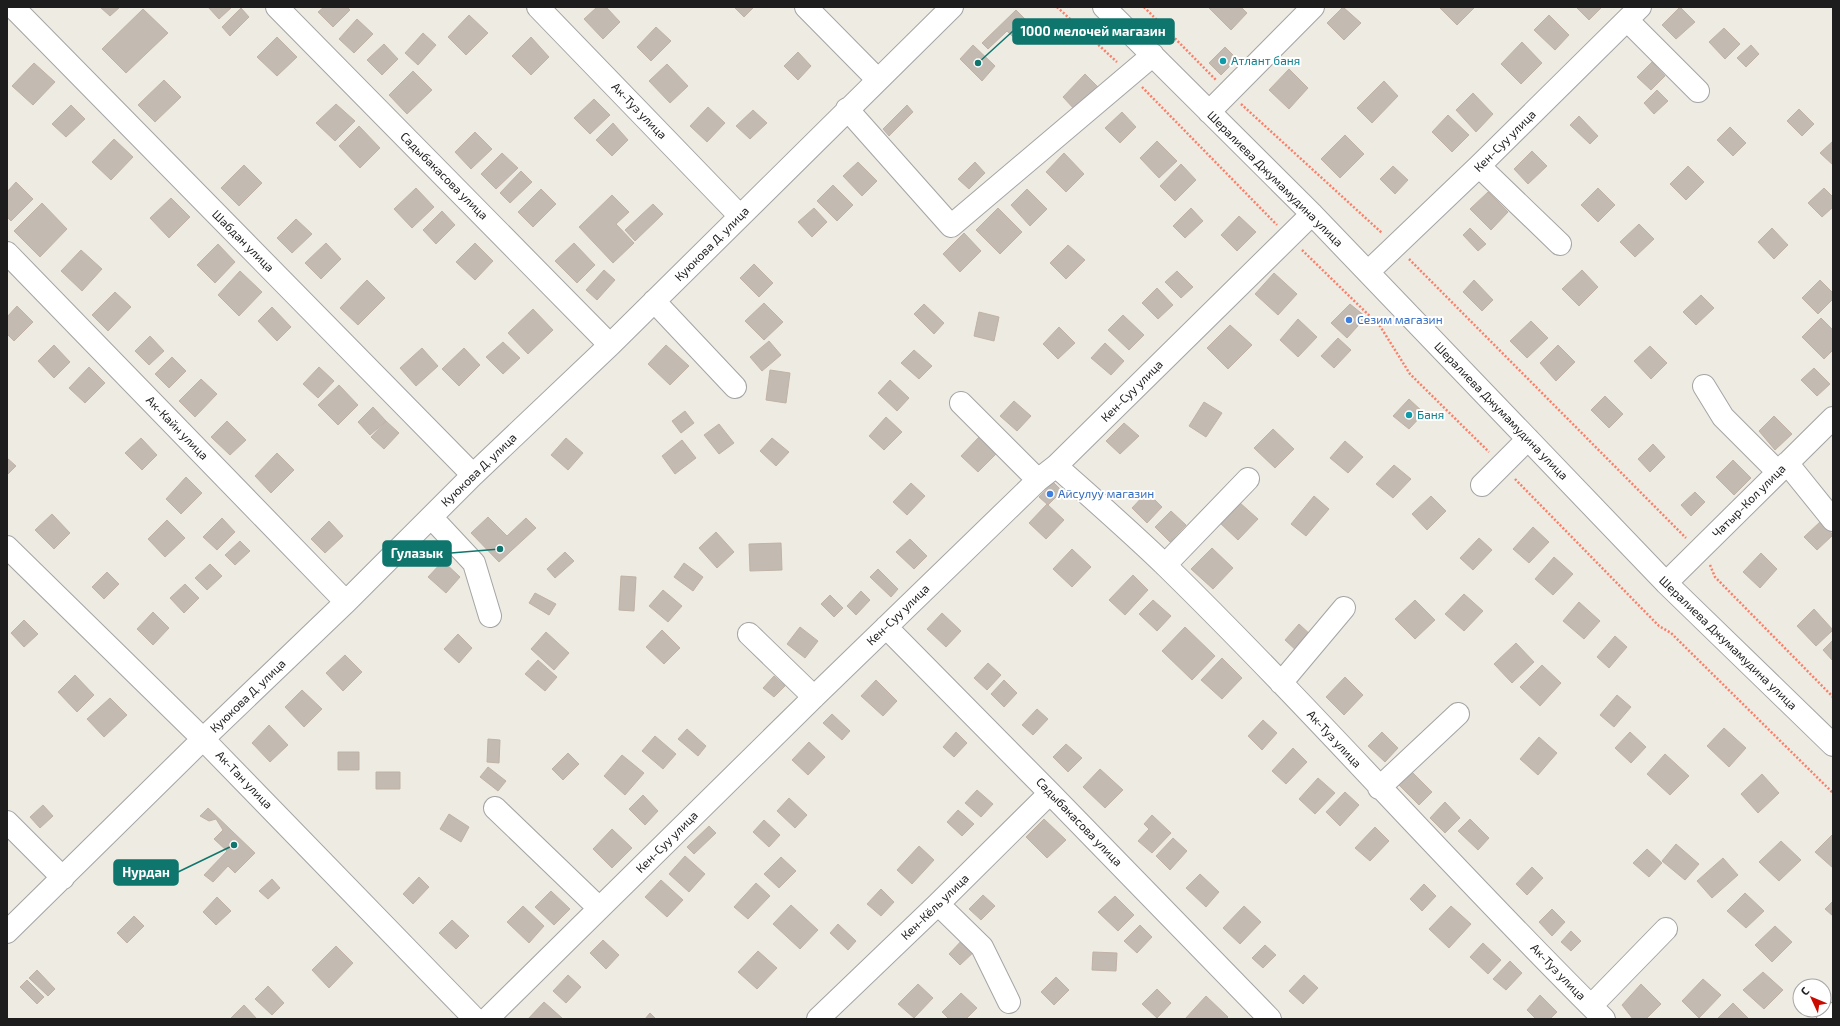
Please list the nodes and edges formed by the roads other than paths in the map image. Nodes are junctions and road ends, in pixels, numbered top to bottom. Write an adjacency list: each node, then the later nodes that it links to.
1 (13, 7): 29 (street, Шабдан улица)
2 (278, 7): 21 (street, Садыбакасова улица)
3 (538, 7): 16 (street, Ак-Туз улица)
4 (806, 7): 10 (street)
5 (952, 7): 10 (street, Куюкова Д. улица)
6 (1104, 7): 9 (street, Шералиева Джумамудина улица)
7 (1313, 7): 13 (street)
8 (1633, 14): 11 (street); 14 (street, Кен-Суу улица)
9 (1153, 55): 12 (street); 13 (street, Шералиева Джумамудина улица)
10 (878, 80): 12 (street, Куюкова Д. улица)
11 (1698, 91)
12 (847, 109): 16 (street, Куюкова Д. улица)
13 (1209, 112): 15 (street, Шералиева Джумамудина улица)
14 (1479, 166): 17 (street); 19 (street, Кен-Суу улица)
15 (1312, 214): 19 (street, Шералиева Джумамудина улица); 27 (street, Кен-Суу улица)
16 (740, 216): 20 (street, Куюкова Д. улица)
17 (1560, 244)
18 (7, 254): 38 (street, Ак-Кайн улица)
19 (1368, 272): 26 (street, Шералиева Джумамудина улица)
20 (654, 301): 21 (street, Куюкова Д. улица); 23 (street)
21 (610, 345): 29 (street, Куюкова Д. улица)
22 (1704, 386): 28 (street)
23 (735, 387)
24 (961, 403): 30 (street)
25 (1833, 418): 28 (street, Чатыр-Кол улица)
26 (1528, 439): 32 (street); 37 (street, Шералиева Джумамудина улица)
27 (1056, 466): 30 (street, Кен-Суу улица); 36 (street, Ак-Туз улица)
28 (1783, 467): 34 (street); 37 (street, Чатыр-Кол улица)
29 (473, 475): 33 (street, Куюкова Д. улица)
30 (1038, 480): 41 (street, Кен-Суу улица)
31 (1248, 480): 36 (street)
32 (1482, 486)
33 (431, 517): 38 (street, Куюкова Д. улица); 40 (street)
34 (1833, 520)
35 (7, 547): 46 (street, Ак-Тан улица)
36 (1165, 565): 43 (street, Ак-Туз улица)
37 (1666, 583): 47 (street, Шералиева Джумамудина улица)
38 (346, 602): 46 (street, Куюкова Д. улица)
39 (1344, 608): 43 (street)
40 (490, 616)
41 (886, 627): 44 (street, Кен-Суу улица); 49 (street, Садыбакасова улица)
42 (749, 634): 44 (street)
43 (1281, 683): 48 (street, Ак-Туз улица)
44 (814, 697): 54 (street, Кен-Суу улица)
45 (1458, 714): 48 (street)
46 (204, 739): 52 (street, Куюкова Д. улица); 60 (street, Ак-Тан улица)
47 (1833, 745)
48 (1379, 788): 58 (street, Ак-Туз улица)
49 (1050, 793): 53 (street, Кен-Кёль улица); 63 (street, Садыбакасова улица)
50 (496, 808): 54 (street)
51 (7, 822): 52 (street)
52 (63, 878): 56 (street, Куюкова Д. улица)
53 (938, 904): 57 (street); 62 (street, Кен-Кёль улица)
54 (599, 908): 61 (street, Кен-Суу улица)
55 (1666, 929): 58 (street)
56 (7, 932)
57 (1009, 1002)
58 (1598, 1012)
59 (1833, 1014): 64 (street)
60 (475, 1019)
61 (487, 1019)
62 (818, 1019)
63 (1270, 1019)
64 (1828, 1019)

